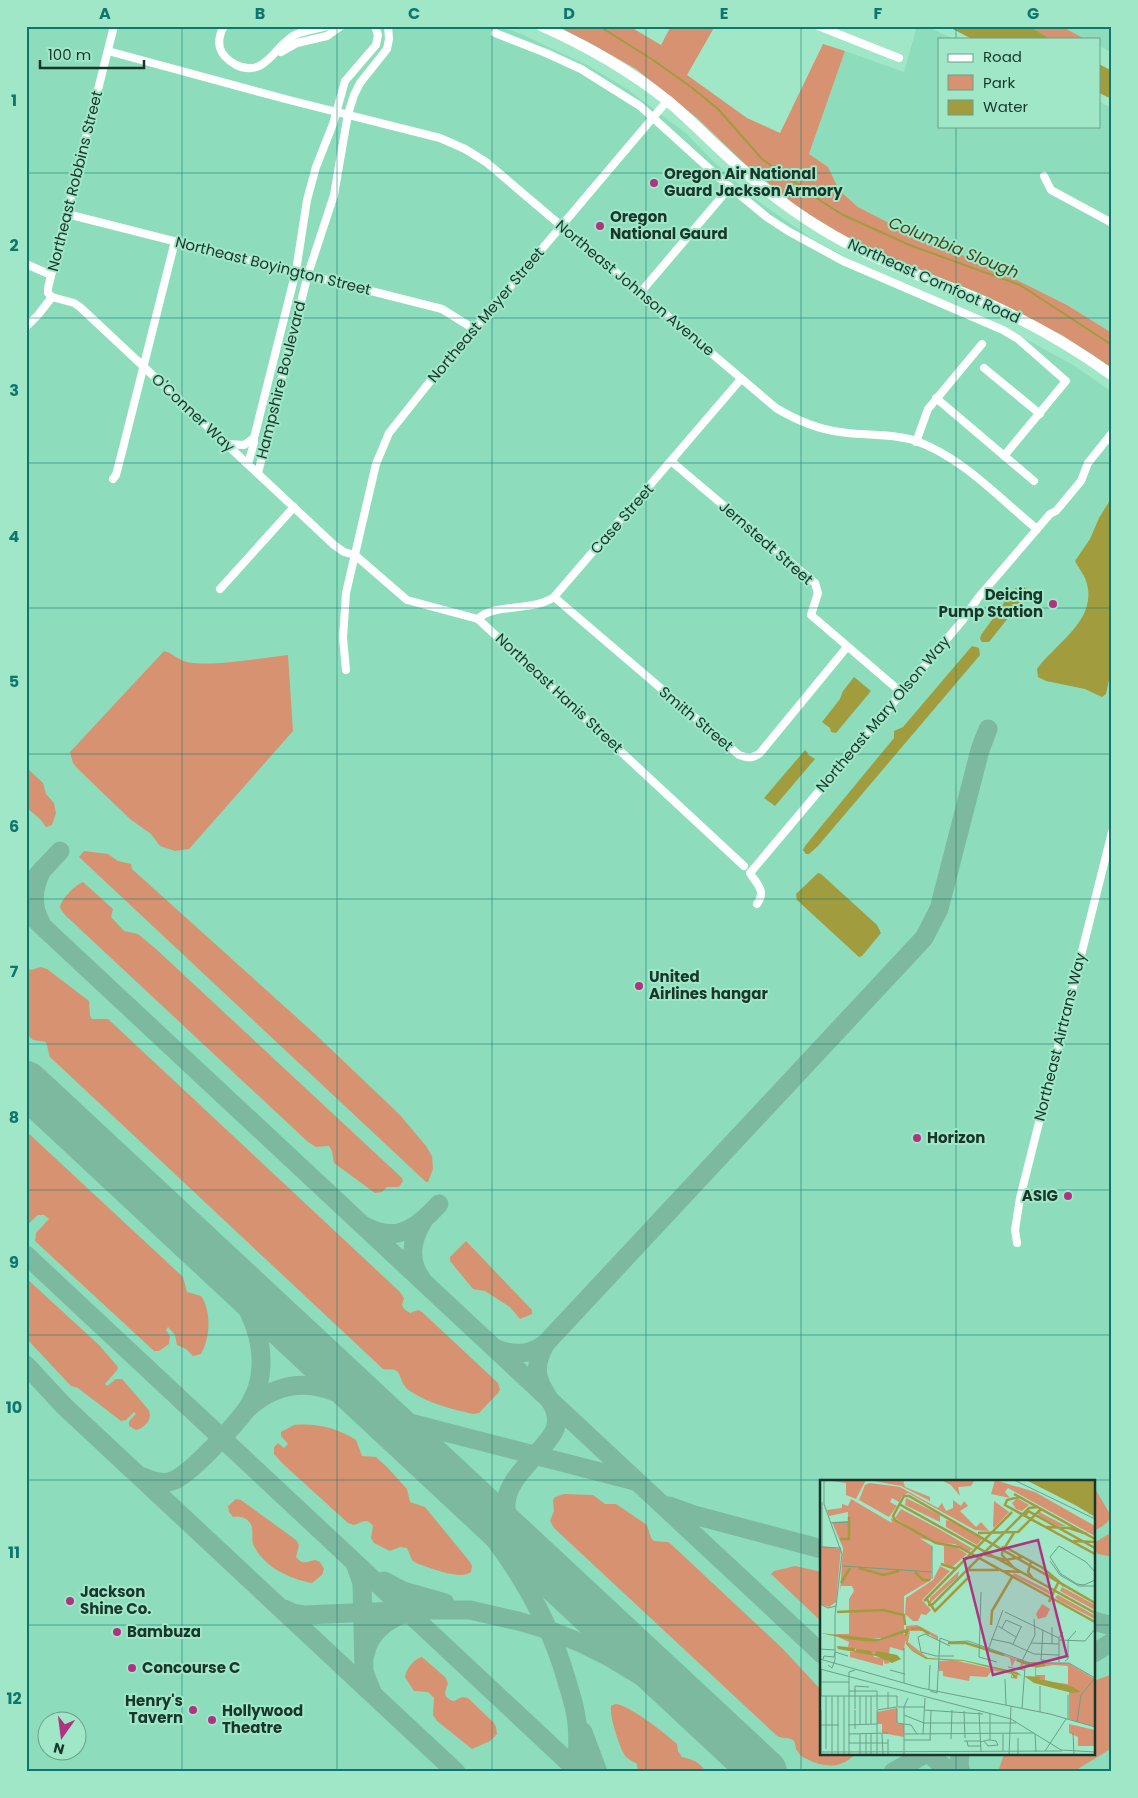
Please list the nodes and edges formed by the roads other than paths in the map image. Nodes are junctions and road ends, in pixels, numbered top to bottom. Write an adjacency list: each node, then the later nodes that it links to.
1 (114, 26): 10 (street, Northeast Robbins Street)
2 (224, 26): 12 (street)
3 (327, 26): 12 (street)
4 (341, 26): 12 (street)
5 (375, 26): 14 (street, Hampshire Boulevard)
6 (388, 26): 15 (street, Hampshire Boulevard)
7 (542, 26): 13 (street, Northeast Cornfoot Road)
8 (818, 26): 11 (street)
9 (495, 33): 16 (street)
10 (108, 51): 14 (street, Northeast Johnson Avenue); 19 (street, Northeast Robbins Street)
11 (899, 58)
12 (269, 60)
13 (667, 101): 16 (street, Northeast Meyer Street); 34 (street, Northeast Cornfoot Road)
14 (336, 111): 15 (street, Northeast Johnson Avenue); 24 (street, Hampshire Boulevard)
15 (348, 114): 21 (street, Northeast Johnson Avenue); 25 (street, Hampshire Boulevard)
16 (654, 118): 18 (street); 21 (street, Northeast Meyer Street)
17 (1044, 176): 20 (street)
18 (730, 187): 27 (street); 37 (street)
19 (67, 214): 22 (street, Northeast Boyington Street); 26 (street, Northeast Robbins Street)
20 (1112, 223)
21 (562, 226): 27 (street, Northeast Johnson Avenue); 30 (street, Northeast Meyer Street)
22 (175, 241): 24 (street, Northeast Boyington Street); 32 (street)
23 (26, 264): 26 (street)
24 (296, 271): 25 (street, Northeast Boyington Street); 39 (street, Hampshire Boulevard)
25 (308, 274): 30 (street, Northeast Boyington Street); 45 (street, Hampshire Boulevard)
26 (51, 275): 28 (street, Northeast Robbins Street)
27 (640, 293): 35 (street, Northeast Johnson Avenue)
28 (52, 297): 29 (street); 32 (street, O'Conner Way)
29 (26, 327)
30 (474, 328): 50 (street, Northeast Meyer Street)
31 (982, 344): 36 (street)
32 (144, 368): 41 (street, O'Conner Way); 46 (street)
33 (984, 368): 37 (street)
34 (1112, 374)
35 (741, 379): 40 (street, Northeast Johnson Avenue); 43 (street, Case Street)
36 (936, 398): 40 (street); 42 (street)
37 (1040, 414): 42 (street)
38 (1112, 433): 49 (street, Northeast Mary Olson Way)
39 (254, 438): 41 (street, Hampshire Boulevard); 44 (street)
40 (916, 442): 49 (street, Northeast Johnson Avenue)
41 (227, 444): 44 (street, O'Conner Way)
42 (1004, 456): 47 (street)
43 (671, 461): 52 (street, Case Street); 54 (street, Jernstedt Street)
44 (248, 464): 45 (street, O'Conner Way)
45 (258, 473): 48 (street, O'Conner Way)
46 (113, 479)
47 (1034, 481)
48 (294, 507): 50 (street, O'Conner Way); 51 (street)
49 (1036, 529): 56 (street, Northeast Mary Olson Way)
50 (355, 555): 53 (street, Northeast Hanis Street); 55 (street, Northeast Meyer Street)
51 (220, 589)
52 (554, 597): 53 (street, Case Street); 54 (street, Smith Street)
53 (478, 618): 58 (street, Northeast Hanis Street)
54 (847, 646): 56 (street, Jernstedt Street)
55 (346, 670)
56 (902, 693): 59 (street, Northeast Mary Olson Way)
57 (1112, 832): 60 (street, Northeast Airtrans Way)
58 (744, 866)
59 (757, 904)
60 (1017, 1243)

